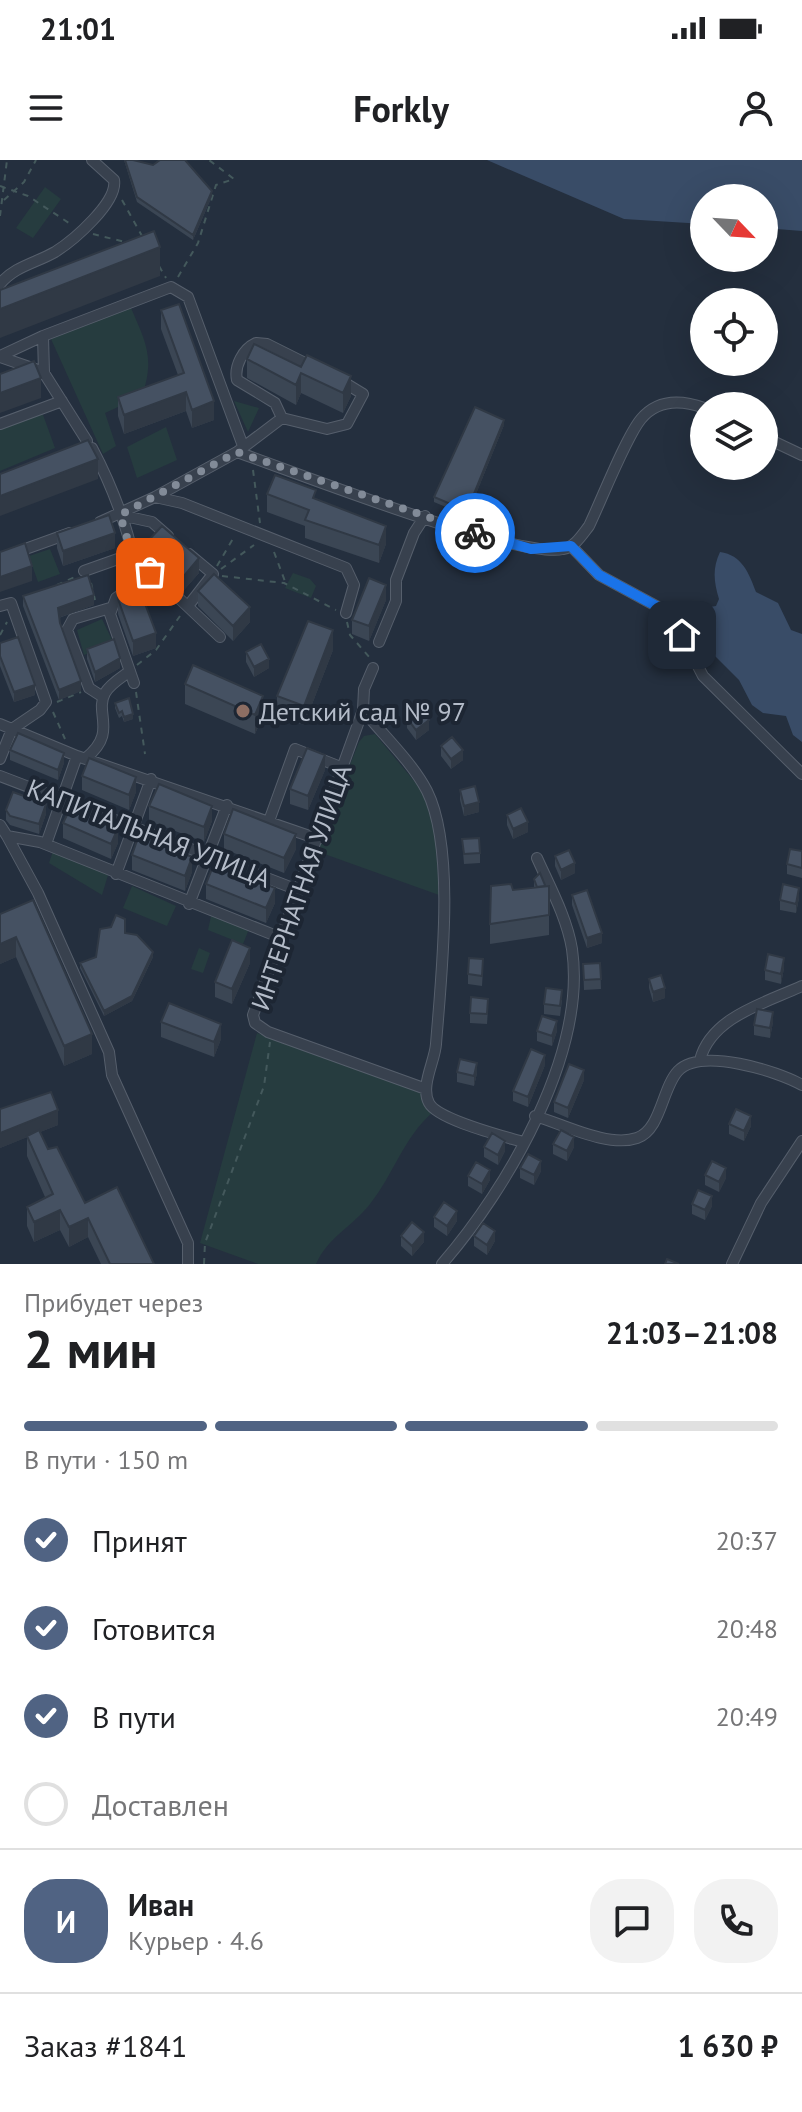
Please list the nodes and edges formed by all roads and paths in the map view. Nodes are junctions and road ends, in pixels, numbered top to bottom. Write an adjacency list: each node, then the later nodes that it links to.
1 (7, 160): 6 (path)
2 (36, 160): 6 (path)
3 (92, 160): 5 (street)
4 (209, 160): 11 (path)
5 (115, 189): 8 (path); 10 (street)
6 (3, 201): 7 (path)
7 (0, 216)
8 (145, 241)
9 (159, 265): 11 (path)
10 (0, 284)
11 (171, 287): 12 (street); 24 (street)
12 (43, 336): 13 (street); 15 (street)
13 (0, 356): 15 (street)
14 (321, 371): 19 (street)
15 (44, 373): 17 (street)
16 (334, 377): 19 (street)
17 (62, 401): 20 (street); 21 (street)
18 (690, 403): 34 (street)
19 (282, 418): 24 (street)
20 (0, 424)
21 (87, 441): 23 (street); 28 (street)
22 (778, 444): 25 (street)
23 (72, 447)
24 (240, 449): 26 (street); 27 (street)
25 (802, 455)
26 (251, 457): 29 (street); 33 (path)
27 (155, 497): 28 (street); 31 (street)
28 (120, 515): 30 (street); 35 (street); 38 (street)
29 (425, 516): 34 (street); 47 (street)
30 (90, 525)
31 (238, 525): 33 (street); 38 (path)
32 (75, 531): 36 (street)
33 (268, 537): 38 (path); 40 (path); 45 (street)
34 (571, 546): 60 (street)
35 (132, 554): 37 (street); 43 (street); 44 (street)
36 (0, 558)
37 (84, 571): 41 (path); 44 (path)
38 (213, 574): 39 (street); 40 (path); 43 (street)
39 (223, 584)
40 (286, 584): 45 (path)
41 (56, 586)
42 (0, 606): 55 (street)
43 (188, 606): 46 (street); 49 (path)
44 (106, 609): 49 (street); 51 (street)
45 (343, 613): 48 (path)
46 (220, 637)
47 (379, 642)
48 (373, 668): 53 (street, ИНТЕРНАТНАЯ УЛИЦА)
49 (130, 671): 50 (street); 52 (street)
50 (134, 683): 56 (path)
51 (89, 689): 52 (street); 57 (path)
52 (103, 697): 57 (street)
53 (363, 710): 59 (street, ИНТЕРНАТНАЯ УЛИЦА); 81 (street)
54 (0, 724): 55 (street)
55 (12, 729): 57 (street); 58 (street)
56 (145, 754)
57 (78, 756): 62 (street); 63 (street)
58 (0, 759)
59 (343, 768): 65 (street); 69 (street, ИНТЕРНАТНАЯ УЛИЦА)
60 (802, 774)
61 (0, 776): 63 (street, КАПИТАЛЬНАЯ УЛИЦА)
62 (151, 779): 64 (street); 67 (street)
63 (60, 800): 67 (street, КАПИТАЛЬНАЯ УЛИЦА); 70 (street)
64 (227, 805): 65 (street); 71 (street)
65 (269, 821): 69 (street)
66 (0, 825): 68 (street)
67 (133, 826): 71 (street, КАПИТАЛЬНАЯ УЛИЦА); 73 (street)
68 (7, 836): 70 (street); 85 (street)
69 (318, 839): 74 (street, ИНТЕРНАТНАЯ УЛИЦА)
70 (46, 844): 73 (street)
71 (207, 855): 74 (street, КАПИТАЛЬНАЯ УЛИЦА); 75 (street)
72 (537, 858): 82 (street)
73 (116, 874): 75 (street)
74 (298, 890): 76 (street, ИНТЕРНАТНАЯ УЛИЦА)
75 (189, 904): 76 (street)
76 (279, 937): 78 (street, ИНТЕРНАТНАЯ УЛИЦА)
77 (802, 986): 79 (street)
78 (272, 1033): 81 (street, ИНТЕРНАТНАЯ УЛИЦА); 86 (path)
79 (700, 1060): 80 (street); 82 (street)
80 (802, 1085)
81 (426, 1089): 83 (street)
82 (535, 1116): 83 (street)
83 (523, 1142): 87 (street)
84 (801, 1147): 88 (street)
85 (188, 1264)
86 (204, 1264)
87 (442, 1264)
88 (732, 1264)

